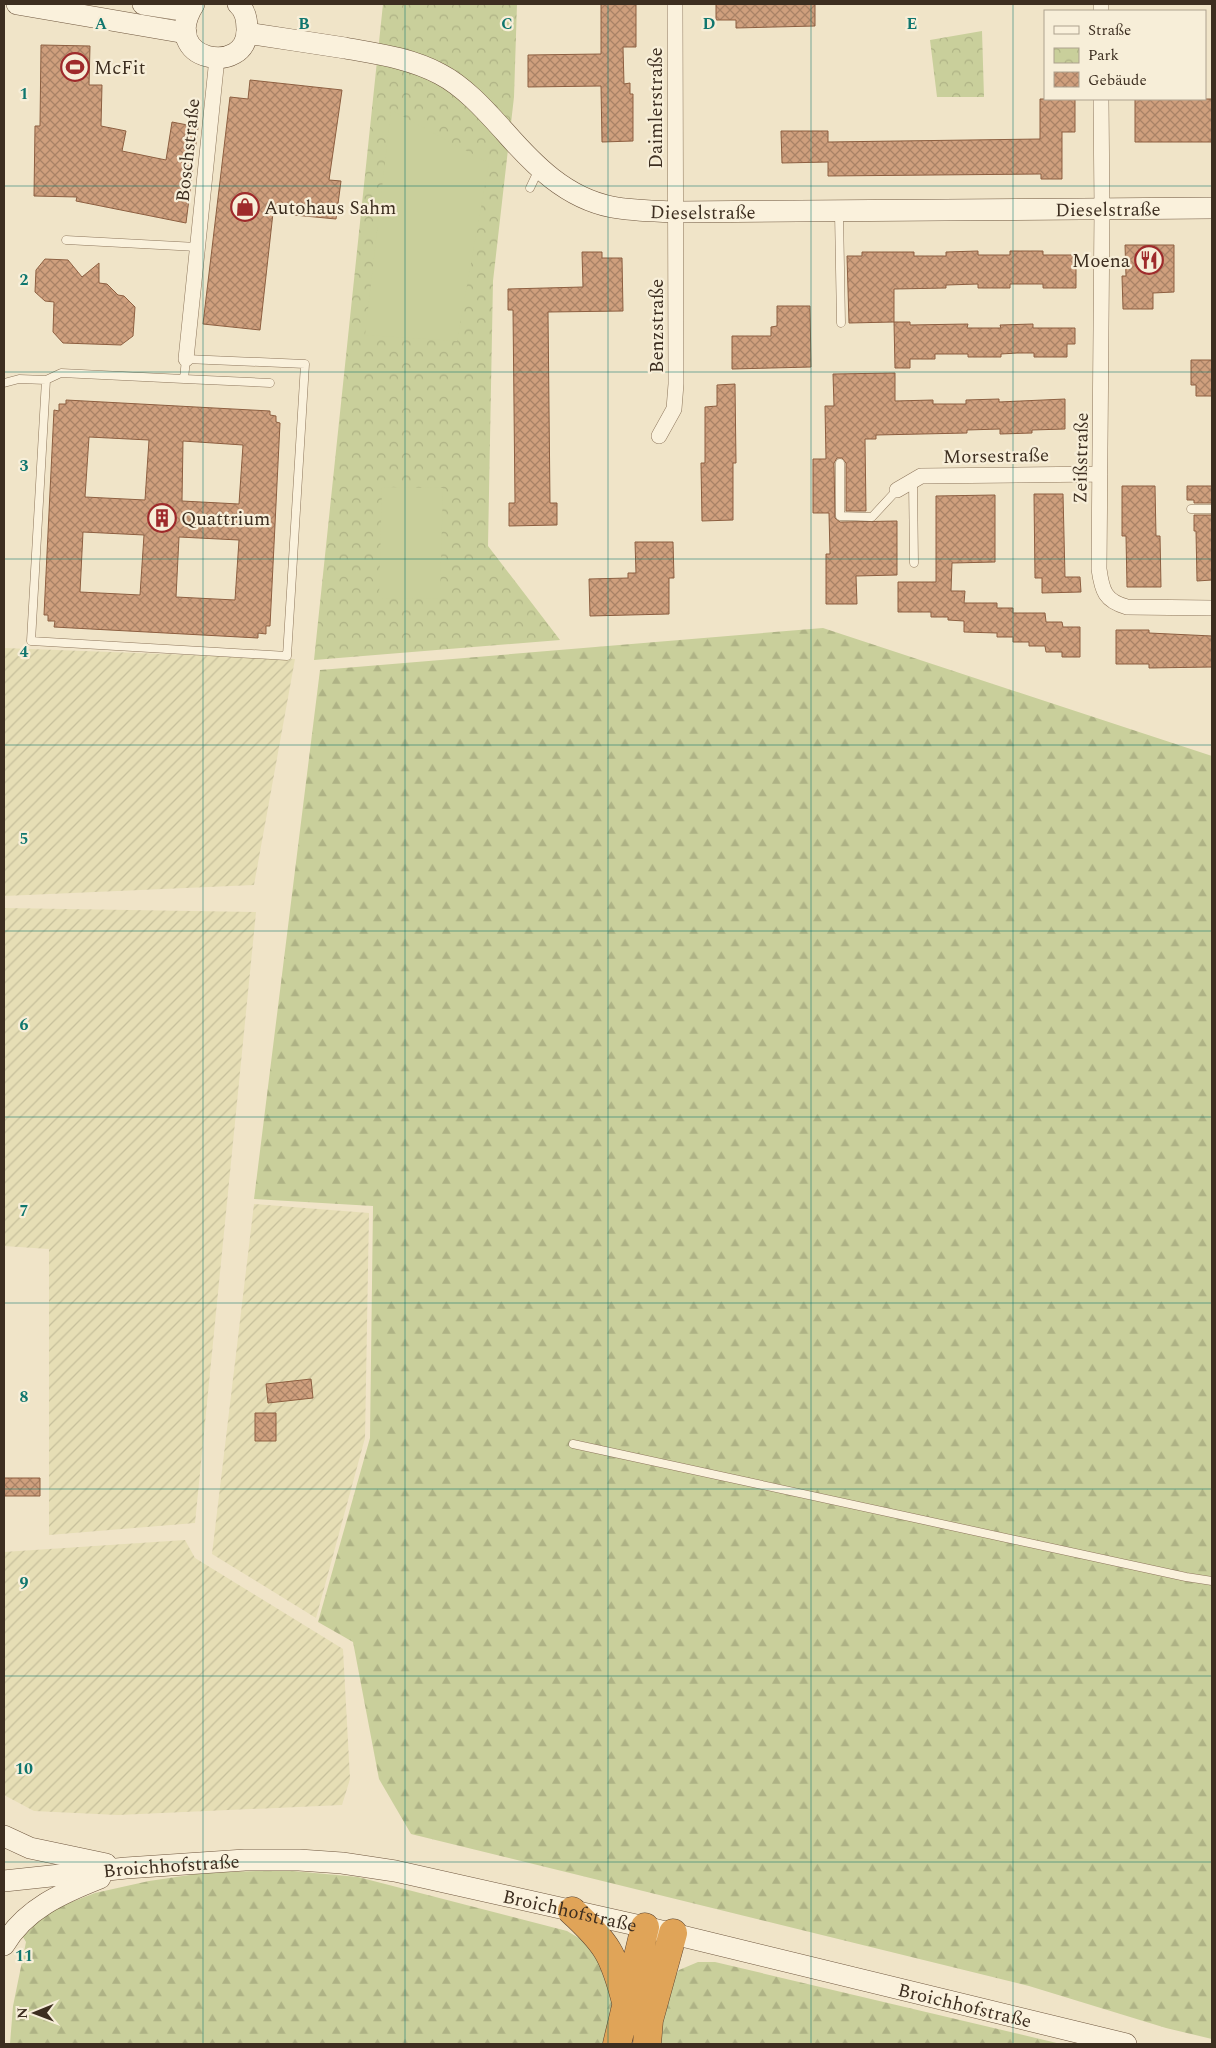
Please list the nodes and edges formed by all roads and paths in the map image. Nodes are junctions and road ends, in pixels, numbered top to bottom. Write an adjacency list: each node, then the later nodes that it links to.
1 (17, 4): 6 (main road)
2 (143, 4): 5 (main road)
3 (238, 4): 7 (main road)
4 (675, 4): 13 (street, Daimlerstraße)
5 (192, 8): 6 (main road)
6 (186, 33): 8 (main road)
7 (247, 33): 8 (main road); 13 (main road, Dieselstraße)
8 (217, 58): 15 (street, Boschstraße)
9 (1101, 100): 11 (street, Zeißstraße)
10 (1212, 208): 11 (main road, Dieselstraße)
11 (1102, 209): 12 (main road, Dieselstraße); 24 (street, Zeißstraße)
12 (839, 211): 13 (main road, Dieselstraße); 16 (lane)
13 (676, 212): 22 (street, Benzstraße)
14 (66, 240): 15 (lane)
15 (197, 246): 17 (street, Boschstraße)
16 (841, 323)
17 (186, 359): 18 (lane); 19 (lane)
18 (184, 379): 19 (lane); 21 (lane)
19 (46, 380): 20 (lane)
20 (4, 383)
21 (270, 383)
22 (659, 436)
23 (840, 463): 26 (lane)
24 (1100, 474): 25 (street, Morsestraße); 30 (street, Zeißstraße)
25 (913, 481): 26 (street, Morsestraße); 29 (lane)
26 (897, 490)
27 (1191, 509): 28 (lane)
28 (1212, 509)
29 (914, 563)
30 (1212, 608)
31 (573, 1444): 32 (lane)
32 (1212, 1581)
33 (4, 1836): 34 (main road)
34 (126, 1868): 35 (main road, Broichhofstraße); 36 (main road, Broichhofstraße); 39 (main road)
35 (4, 1881)
36 (572, 1911): 37 (main road, Broichhofstraße); 40 (highway)
37 (646, 1927): 38 (main road, Broichhofstraße); 40 (highway)
38 (673, 1933): 42 (highway); 43 (main road, Broichhofstraße)
39 (4, 1945)
40 (626, 2004): 41 (highway)
41 (617, 2044)
42 (647, 2044)
43 (1126, 2044)

